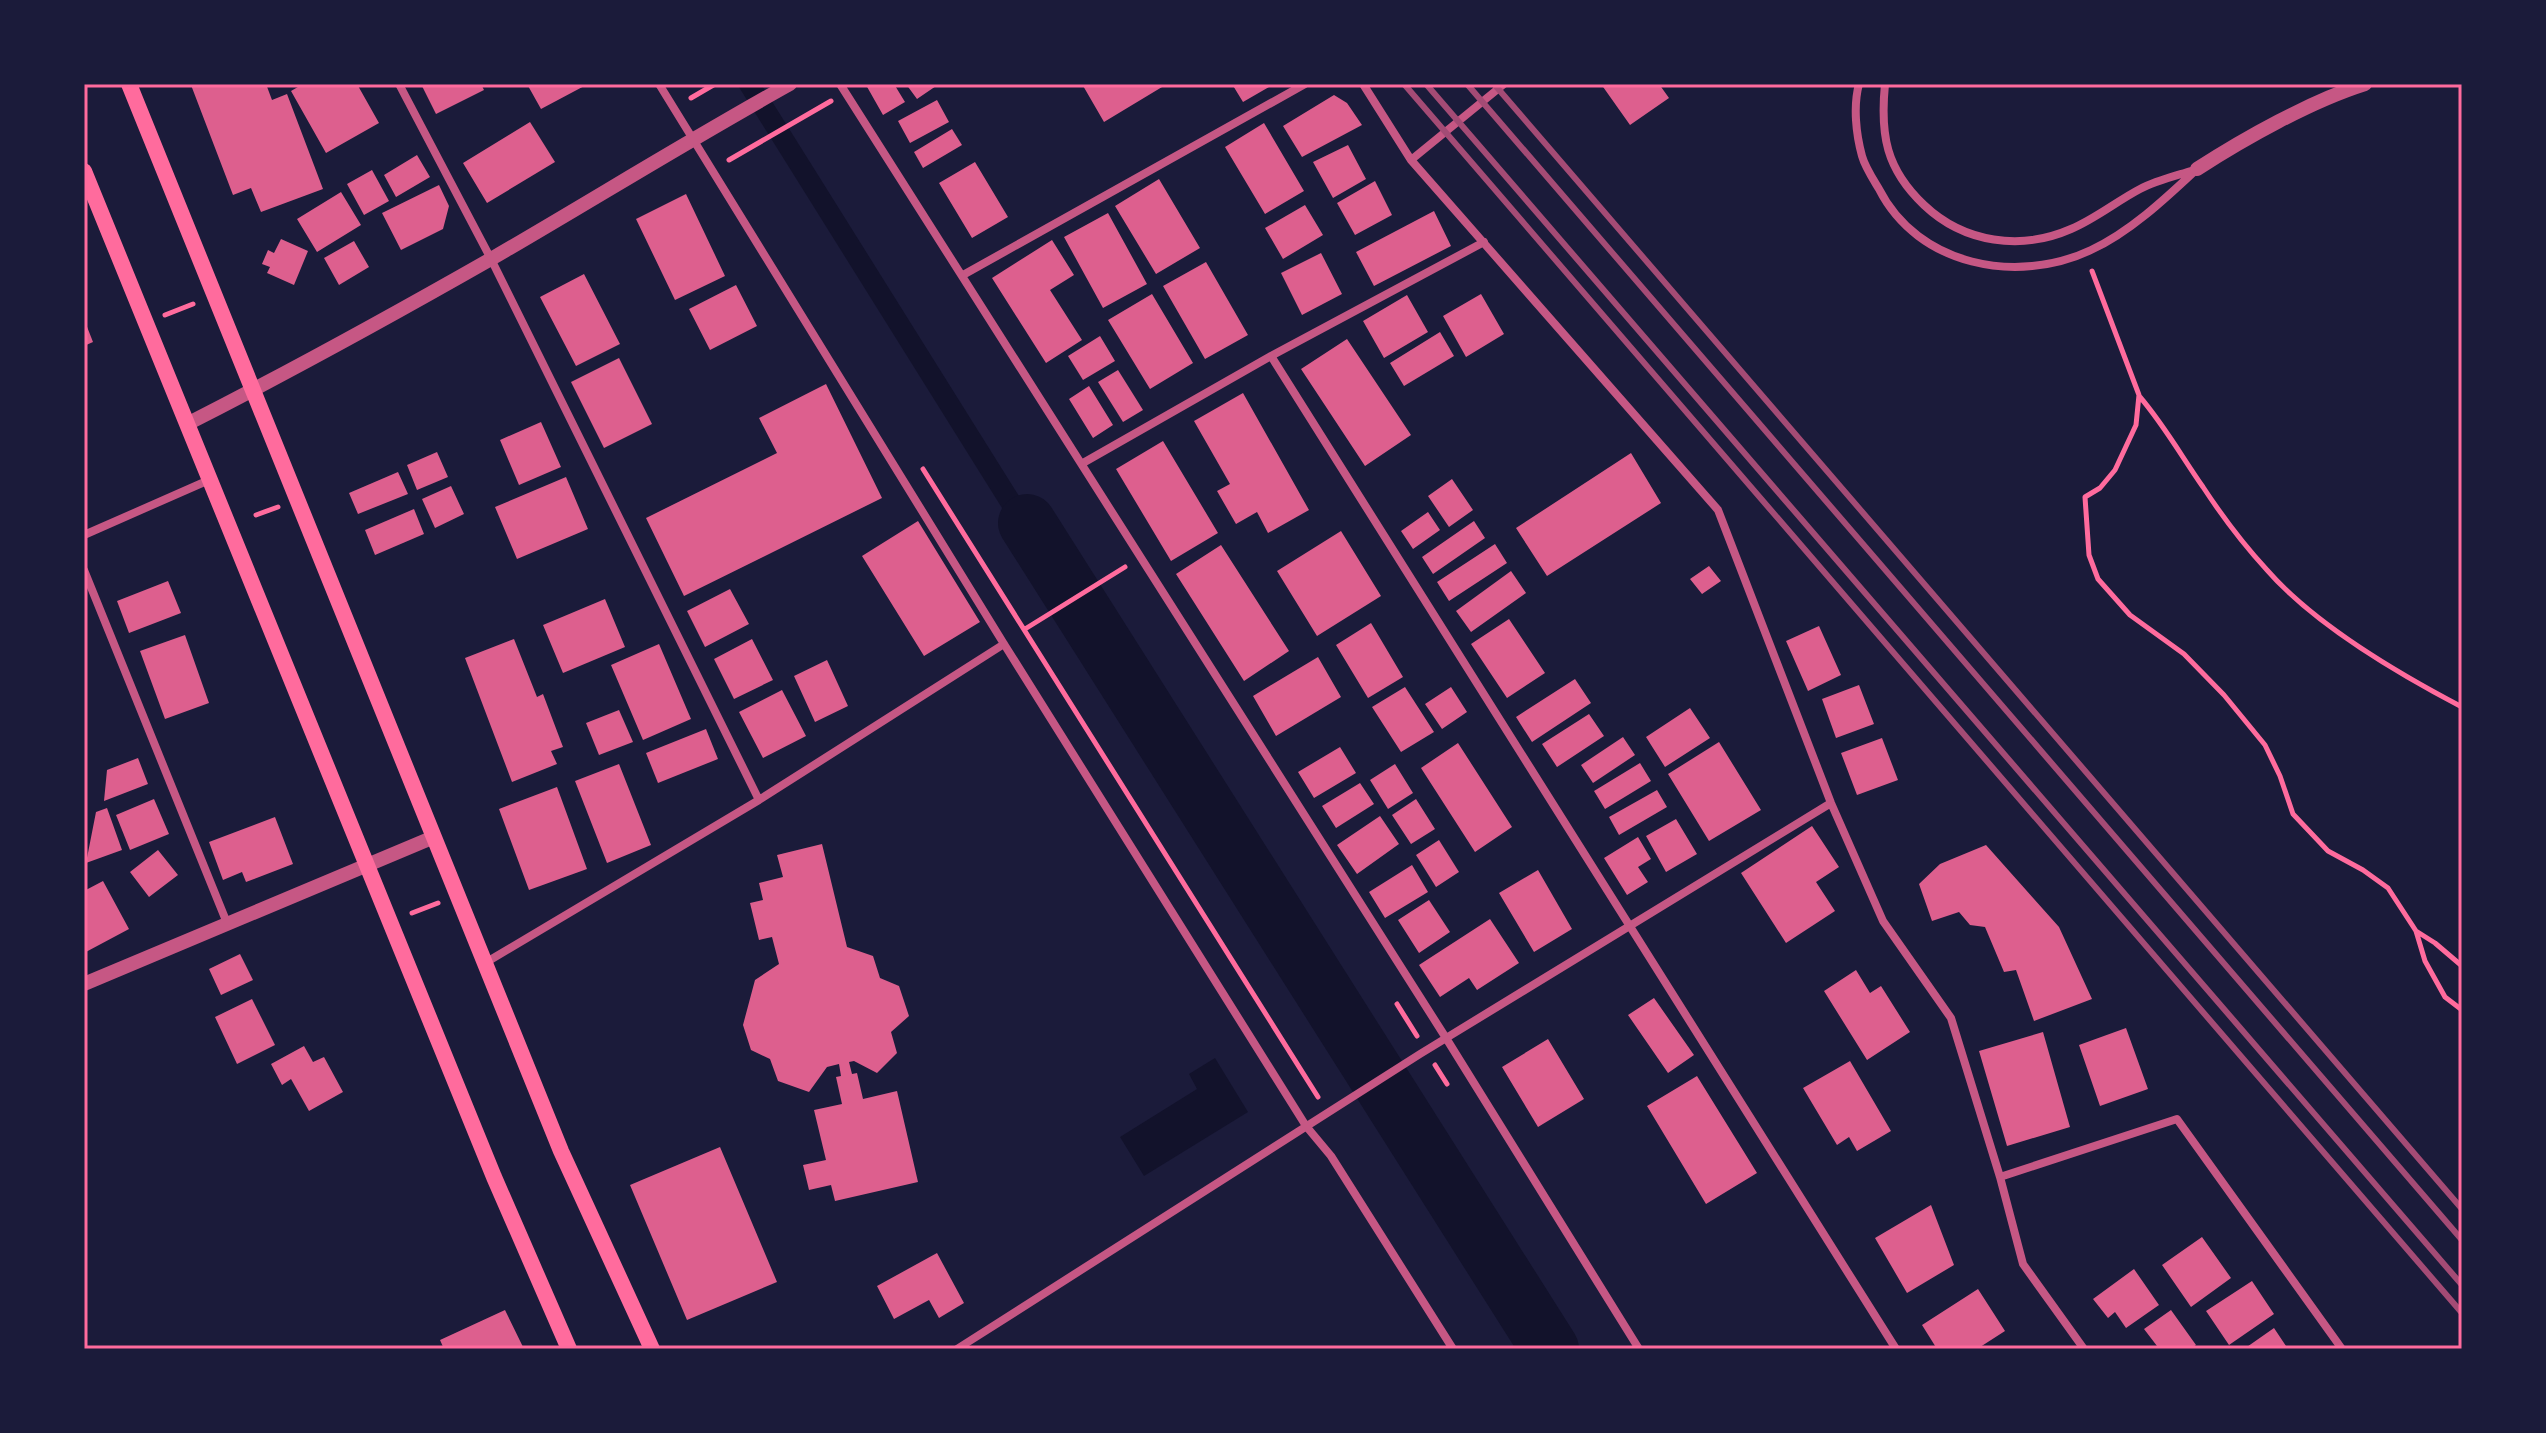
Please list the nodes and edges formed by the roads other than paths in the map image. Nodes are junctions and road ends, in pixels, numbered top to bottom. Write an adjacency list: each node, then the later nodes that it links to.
1 (129, 84): 20 (main road)
2 (399, 84): 17 (street)
3 (659, 84): 12 (street)
4 (790, 84): 12 (street)
5 (840, 84): 18 (street)
6 (1305, 84): 18 (street)
7 (1363, 84): 13 (street)
8 (1504, 84): 13 (street)
9 (1859, 84): 14 (street)
10 (1885, 84): 14 (street)
11 (2365, 84): 14 (street)
12 (693, 138): 17 (street); 26 (street)
13 (1411, 160): 16 (street)
14 (2197, 169)
15 (84, 171): 21 (main road)
16 (1484, 242): 19 (street); 28 (street)
17 (491, 259): 20 (street); 27 (street)
18 (963, 275): 22 (street)
19 (1271, 356): 22 (street); 32 (street)
20 (253, 390): 21 (street); 29 (main road)
21 (187, 424): 23 (main road)
22 (1083, 463): 35 (street)
23 (209, 480): 24 (street); 30 (main road)
24 (84, 535)
25 (84, 570): 31 (street)
26 (1004, 644): 27 (street); 36 (street)
27 (759, 800): 33 (street)
28 (1831, 803): 32 (street); 37 (street)
29 (434, 837): 30 (street); 33 (main road)
30 (367, 865): 31 (street); 38 (main road)
31 (227, 923): 34 (street)
32 (1630, 926): 35 (street); 43 (street)
33 (485, 963): 39 (main road)
34 (84, 984)
35 (1446, 1038): 36 (street); 42 (street)
36 (1306, 1126): 40 (street); 41 (street)
37 (2000, 1177): 44 (street); 45 (street)
38 (569, 1349)
39 (652, 1349)
40 (957, 1349)
41 (1453, 1349)
42 (1639, 1349)
43 (1896, 1349)
44 (2084, 1349)
45 (2342, 1349)

